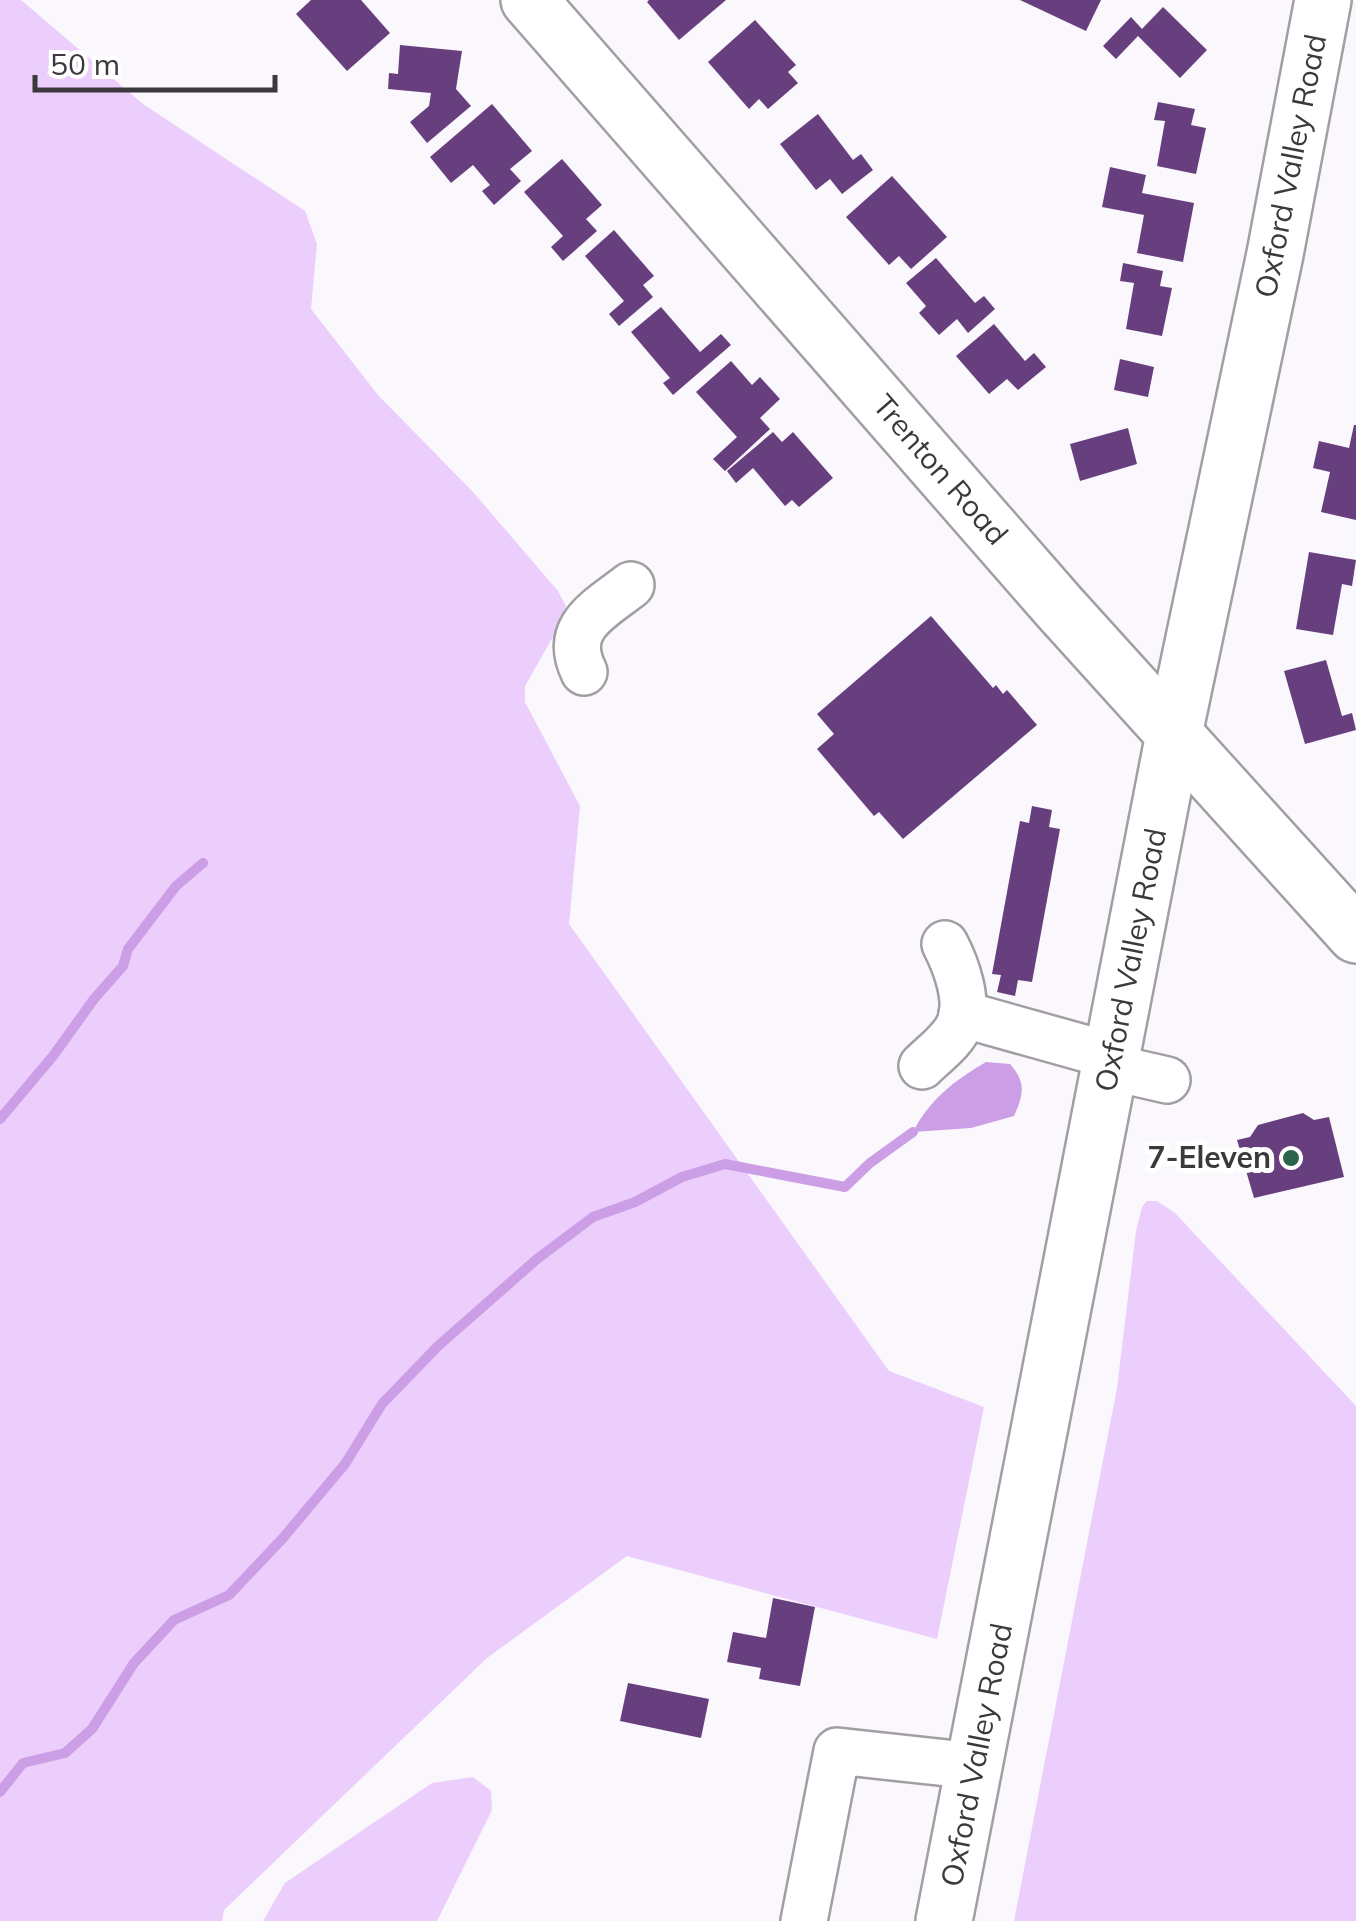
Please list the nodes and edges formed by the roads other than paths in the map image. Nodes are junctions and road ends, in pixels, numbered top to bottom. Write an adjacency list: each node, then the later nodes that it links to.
1 (529, 0): 5 (main road, Trenton Road)
2 (1323, 0): 5 (main road, Oxford Valley Road)
3 (630, 585): 4 (lane)
4 (584, 672)
5 (1174, 734): 6 (main road, Trenton Road); 9 (main road, Oxford Valley Road)
6 (1356, 936)
7 (945, 944): 8 (lane)
8 (962, 1014): 9 (lane); 10 (lane)
9 (1111, 1061): 11 (lane); 12 (main road, Oxford Valley Road)
10 (922, 1066)
11 (1167, 1080)
12 (975, 1766): 13 (lane); 14 (main road, Oxford Valley Road)
13 (804, 1921)
14 (944, 1921)

